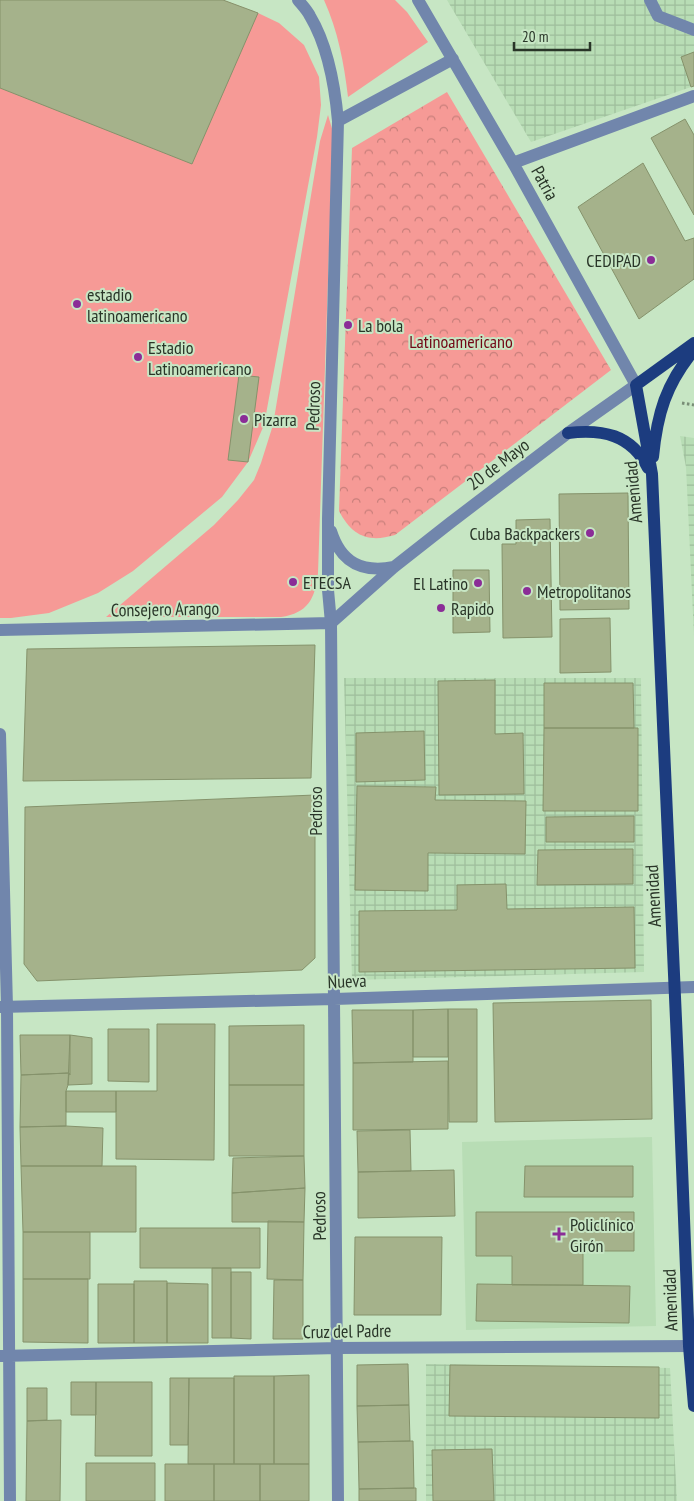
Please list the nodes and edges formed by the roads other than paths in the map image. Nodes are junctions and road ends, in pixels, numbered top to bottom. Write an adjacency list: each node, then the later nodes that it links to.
1 (298, 0): 7 (street)
2 (418, 0): 5 (street, Patria)
3 (650, 0): 4 (street)
4 (694, 30)
5 (452, 59): 7 (street); 8 (street, Patria)
6 (694, 96): 8 (street)
7 (338, 121): 14 (street, Pedroso)
8 (513, 163): 11 (street, Patria)
9 (694, 343): 11 (main road, 20 de Mayo)
10 (694, 350): 13 (main road)
11 (636, 385): 12 (street, 20 de Mayo); 13 (main road, Amenidad)
12 (568, 434): 13 (main road); 15 (street, 20 de Mayo)
13 (652, 474): 20 (main road, Amenidad)
14 (328, 520): 15 (street); 16 (street, Pedroso)
15 (394, 567): 16 (street, 20 de Mayo)
16 (331, 623): 17 (street, Consejero Arango); 21 (street, Pedroso)
17 (0, 630)
18 (0, 734): 22 (street)
19 (694, 987): 20 (street, Nueva)
20 (675, 988): 21 (street, Nueva); 23 (main road, Amenidad)
21 (334, 998): 22 (street, Nueva); 24 (street, Pedroso)
22 (3, 1007): 25 (street)
23 (692, 1346): 24 (street, Cruz del Padre); 26 (main road, Amenidad)
24 (338, 1348): 25 (street, Cruz del Padre); 28 (street, Pedroso)
25 (4, 1356): 27 (street)
26 (694, 1406)
27 (10, 1501)
28 (338, 1501)

